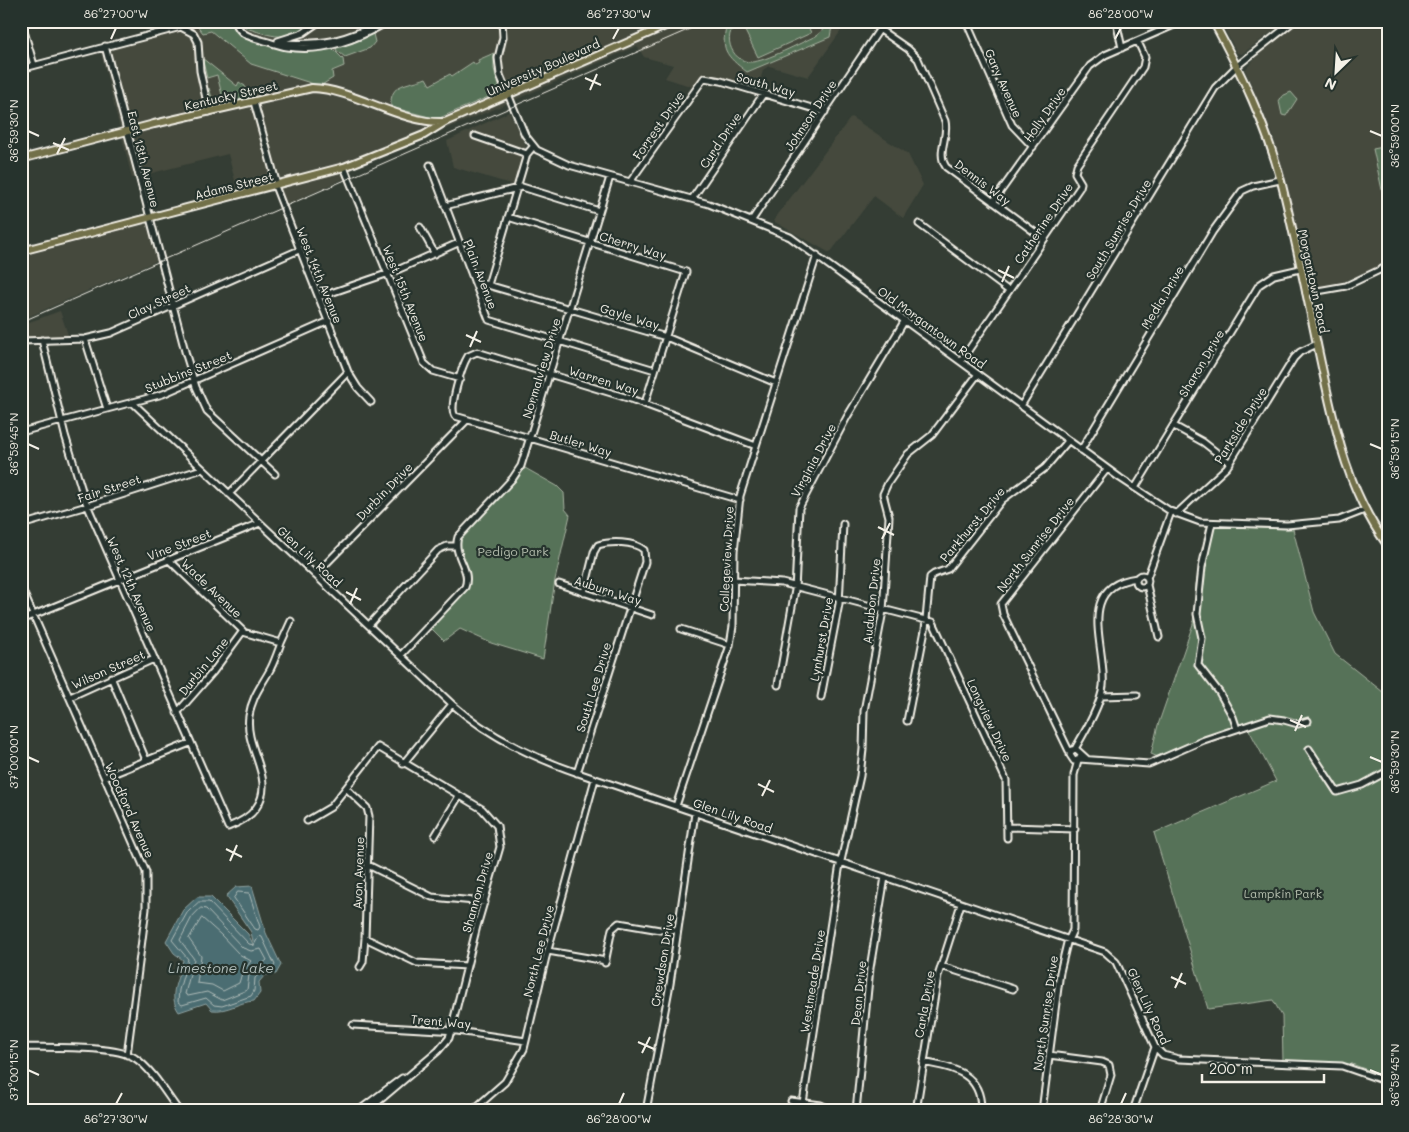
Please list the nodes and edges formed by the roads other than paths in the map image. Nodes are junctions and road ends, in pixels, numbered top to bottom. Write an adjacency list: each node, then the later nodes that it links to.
1 (22, 21): 24 (street)
2 (168, 21): 17 (street)
3 (235, 21): 19 (street)
4 (320, 21): 19 (street)
5 (382, 21): 21 (street)
6 (389, 21): 21 (street)
7 (502, 21): 29 (street, Old Morgantown Road)
8 (676, 21): 29 (main road, University Boulevard)
9 (885, 21): 18 (street, Johnson Drive)
10 (966, 21): 37 (street, Gary Avenue)
11 (1116, 21): 23 (street)
12 (1163, 21): 16 (street)
13 (1182, 21): 16 (street, Holly Drive)
14 (1212, 21): 25 (main road, Morgantown Road)
15 (1294, 21): 25 (street, South Sunrise Drive)
16 (1167, 28): 20 (street, Holly Drive)
17 (172, 29): 22 (street); 31 (street)
18 (879, 29): 32 (street, Johnson Drive); 48 (street, Dennis Way)
19 (270, 42): 21 (street)
20 (1138, 42): 23 (street, Holly Drive); 56 (street, Catherine Drive)
21 (277, 44)
22 (105, 46): 24 (street); 34 (street, East 13th Avenue)
23 (1122, 48): 37 (street, Holly Drive)
24 (34, 65): 26 (street)
25 (1237, 66): 43 (main road, Morgantown Road); 92 (street, South Sunrise Drive)
26 (21, 68)
27 (702, 80): 28 (street, South Way); 44 (street, Forrest Drive)
28 (764, 93): 32 (street, South Way); 47 (street, Curd Drive)
29 (507, 95): 33 (main road, University Boulevard); 36 (street, Old Morgantown Road)
30 (254, 102): 31 (main road, Kentucky Street); 33 (main road, Kentucky Street); 45 (street, West 14th Avenue)
31 (209, 112): 34 (main road, Kentucky Street)
32 (825, 112): 53 (street, Johnson Drive)
33 (445, 122): 41 (main road, Adams Street)
34 (127, 131): 39 (main road, Kentucky Street); 52 (street, East 13th Avenue)
35 (475, 136): 38 (street)
36 (533, 147): 38 (street); 42 (street, Old Morgantown Road)
37 (1033, 147): 48 (street, Holly Drive)
38 (528, 154): 46 (street)
39 (21, 159)
40 (430, 165): 49 (street, Plain Avenue)
41 (344, 166): 45 (main road, Adams Street); 65 (street, West 15th Avenue)
42 (610, 176): 44 (street, Old Morgantown Road); 50 (street, Normalview Drive)
43 (1280, 180): 64 (main road, Morgantown Road); 101 (street, Media Drive)
44 (630, 182): 47 (street, Old Morgantown Road)
45 (276, 185): 52 (main road, Adams Street); 59 (street, West 14th Avenue)
46 (517, 188): 49 (street); 50 (street); 51 (street)
47 (692, 199): 53 (street, Old Morgantown Road)
48 (993, 202): 56 (street, Dennis Way)
49 (445, 206): 58 (street, Plain Avenue)
50 (599, 211): 57 (street, Normalview Drive)
51 (508, 217): 57 (street, Cherry Way); 67 (street)
52 (149, 218): 60 (main road, Adams Street); 71 (street, East 13th Avenue)
53 (752, 220): 62 (street, Old Morgantown Road)
54 (919, 224): 68 (street)
55 (420, 227): 61 (street)
56 (1044, 240): 68 (street, Catherine Drive)
57 (590, 242): 72 (street, Normalview Drive); 75 (street, Cherry Way)
58 (458, 243): 61 (street); 66 (street, Plain Avenue)
59 (299, 250): 70 (street, West 14th Avenue); 71 (street, Clay Street)
60 (21, 251)
61 (435, 254): 65 (street)
62 (817, 255): 73 (street, Old Morgantown Road); 88 (street, Collegeview Drive)
63 (1388, 266): 69 (street)
64 (1300, 269): 69 (main road, Morgantown Road); 96 (street, Sharon Drive)
65 (387, 273): 70 (street); 86 (street, West 15th Avenue)
66 (474, 281): 67 (street, Gayle Way); 79 (street, Plain Avenue)
67 (488, 285): 72 (street, Gayle Way)
68 (1009, 291): 81 (street, Catherine Drive)
69 (1306, 293): 80 (main road, Morgantown Road)
70 (319, 297): 74 (street, West 14th Avenue)
71 (173, 306): 76 (street, Clay Street); 87 (street, East 13th Avenue)
72 (570, 308): 75 (street, Gayle Way); 79 (street, Normalview Drive)
73 (905, 320): 81 (street, Old Morgantown Road); 126 (street, Virginia Drive)
74 (329, 321): 83 (street, West 14th Avenue); 87 (street, Stubbins Street)
75 (666, 337): 82 (street); 88 (street, Gayle Way)
76 (85, 339): 77 (street, Clay Street); 93 (street)
77 (42, 340): 78 (street, Clay Street); 95 (street, West 12th Avenue)
78 (21, 341)
79 (559, 341): 82 (street); 84 (street, Normalview Drive)
80 (1317, 344): 103 (street, Parkside Drive); 111 (main road, Morgantown Road)
81 (961, 361): 85 (street, Old Morgantown Road)
82 (655, 370): 91 (street)
83 (348, 372): 90 (street, West 14th Avenue); 102 (street)
84 (549, 374): 86 (street, Warren Way); 91 (street, Warren Way); 98 (street, Normalview Drive)
85 (978, 374): 92 (street, Old Morgantown Road); 131 (street, Audubon Drive)
86 (460, 379): 94 (street, Butler Way)
87 (194, 381): 89 (street, Stubbins Street); 102 (street, East 13th Avenue)
88 (776, 383): 100 (street, Collegeview Drive)
89 (132, 402): 93 (street, Stubbins Street); 104 (street, Glen Lily Road)
90 (371, 402)
91 (645, 403): 100 (street, Warren Way)
92 (1021, 406): 99 (street, Old Morgantown Road)
93 (107, 410): 95 (street, Stubbins Street)
94 (467, 420): 98 (street, Butler Way); 120 (street, Durbin Drive)
95 (62, 421): 97 (street, Stubbins Street); 110 (street, West 12th Avenue)
96 (1174, 426): 103 (street); 107 (street, Sharon Drive)
97 (21, 432)
98 (530, 439): 109 (street, Butler Way); 117 (street, Normalview Drive)
99 (1068, 440): 101 (street, Old Morgantown Road); 134 (street, Parkhurst Drive)
100 (756, 446): 109 (street, Collegeview Drive)
101 (1081, 450): 105 (street, Old Morgantown Road)
102 (262, 461): 106 (street, East 13th Avenue); 108 (street)
103 (1230, 463): 112 (street, Parkside Drive)
104 (202, 469): 108 (street, Glen Lily Road); 110 (street, Fair Street)
105 (1107, 469): 107 (street, Old Morgantown Road); 158 (street, North Sunrise Drive)
106 (276, 474)
107 (1135, 488): 112 (street, Old Morgantown Road)
108 (229, 494): 113 (street, Glen Lily Road)
109 (740, 500): 123 (street, Collegeview Drive)
110 (87, 506): 116 (street, Fair Street); 122 (street, West 12th Avenue)
111 (1365, 510): 114 (street, Old Morgantown Road); 118 (main road, Morgantown Road)
112 (1174, 513): 114 (street, Old Morgantown Road); 121 (street, Parkside Drive)
113 (260, 523): 119 (street, Vine Street); 120 (street, Glen Lily Road)
114 (1212, 523): 155 (street)
115 (843, 524): 129 (street, Lynhurst Drive)
116 (21, 525)
117 (456, 546): 137 (street); 143 (street)
118 (1388, 546)
119 (168, 559): 122 (street, Vine Street); 139 (street, Wade Avenue)
120 (315, 575): 137 (street, Glen Lily Road)
121 (1146, 576): 125 (street); 125 (street, Parkside Drive)
122 (119, 578): 132 (street, Vine Street); 144 (street, West 12th Avenue)
123 (734, 580): 126 (street); 142 (street, Collegeview Drive)
124 (559, 584): 128 (street, Auburn Way)
125 (1141, 584): 140 (street); 148 (street)
126 (795, 586): 129 (street); 146 (street, Virginia Drive)
127 (21, 587): 132 (street, Woodford Avenue)
128 (584, 593): 130 (street, Auburn Way); 130 (street, South Lee Drive)
129 (839, 597): 131 (street); 150 (street, Lynhurst Drive)
130 (629, 608): 133 (street, Auburn Way); 162 (street, South Lee Drive)
131 (883, 608): 134 (street); 174 (street, Audubon Drive)
132 (34, 614): 135 (street, Vine Street); 149 (street, Woodford Avenue)
133 (652, 615)
134 (926, 619): 154 (street, Parkhurst Drive); 170 (street, Longview Drive)
135 (21, 620)
136 (291, 621): 141 (street)
137 (368, 625): 143 (street, Glen Lily Road)
138 (681, 629): 142 (street)
139 (242, 632): 141 (street); 152 (street, Durbin Lane)
140 (1158, 637)
141 (281, 643): 156 (street, West 12th Avenue)
142 (730, 645): 167 (street, Collegeview Drive)
143 (401, 656): 151 (street, Glen Lily Road)
144 (154, 659): 145 (street, Wilson Street); 152 (street, West 12th Avenue)
145 (111, 677): 149 (street, Wilson Street); 159 (street)
146 (778, 685)
147 (1137, 695): 148 (street)
148 (1101, 696): 158 (street)
149 (70, 697): 163 (street, Woodford Avenue)
150 (821, 697)
151 (452, 704): 160 (street); 162 (street, Glen Lily Road)
152 (177, 713): 156 (street, West 12th Avenue)
153 (1308, 720): 155 (street)
154 (907, 721)
155 (1237, 729): 158 (street)
156 (190, 743): 159 (street)
157 (1309, 750): 161 (street)
158 (1076, 755): 171 (street, North Sunrise Drive)
159 (146, 760): 163 (street)
160 (403, 764): 165 (street, Shannon Drive); 166 (street, Shannon Drive)
161 (1388, 771)
162 (577, 773): 164 (street, Glen Lily Road)
163 (105, 777): 192 (street, Woodford Avenue)
164 (596, 779): 167 (street, Glen Lily Road); 182 (street, North Lee Drive)
165 (346, 788): 169 (street); 175 (street, Avon Avenue)
166 (459, 796): 172 (street); 177 (street, Shannon Drive)
167 (676, 806): 168 (street, Glen Lily Road)
168 (696, 813): 174 (street, Glen Lily Road); 179 (street, Crewdson Drive)
169 (307, 820)
170 (1008, 827): 171 (street); 173 (street, Longview Drive)
171 (1075, 828): 181 (street, North Sunrise Drive)
172 (436, 836)
173 (1007, 838)
174 (841, 862): 176 (street, Glen Lily Road); 198 (street, Westmeade Drive)
175 (368, 865): 177 (street); 180 (street, Avon Avenue)
176 (885, 878): 178 (street, Glen Lily Road); 205 (street, Dean Drive)
177 (485, 902): 183 (street, Shannon Drive)
178 (961, 904): 181 (street, Glen Lily Road); 184 (street, Carla Drive)
179 (678, 930): 182 (street); 203 (street, Crewdson Drive)
180 (366, 938): 183 (street); 185 (street, Avon Avenue)
181 (1069, 939): 191 (street, Glen Lily Road); 193 (street, North Sunrise Drive)
182 (548, 950): 189 (street, North Lee Drive)
183 (467, 966): 188 (street, Shannon Drive)
184 (940, 966): 186 (street); 194 (street, Carla Drive)
185 (360, 968)
186 (1013, 989)
187 (353, 1025): 188 (street, Trent Way)
188 (452, 1030): 189 (street, Trent Way); 195 (street, Shannon Drive)
189 (526, 1042): 202 (street, North Lee Drive)
190 (21, 1047): 192 (street)
191 (1155, 1047): 196 (street, Glen Lily Road); 210 (street)
192 (127, 1055): 200 (street)
193 (1049, 1055): 208 (street, North Sunrise Drive); 209 (street)
194 (924, 1062): 206 (street, Carla Drive); 207 (street)
195 (405, 1077): 199 (street, Shannon Drive); 201 (street, Shannon Drive)
196 (1388, 1082)
197 (791, 1101): 198 (street)
198 (803, 1102): 204 (street)
199 (359, 1110)
200 (179, 1111)
201 (367, 1111)
202 (472, 1111)
203 (646, 1111)
204 (834, 1111)
205 (856, 1111)
206 (916, 1111)
207 (981, 1111)
208 (1042, 1111)
209 (1100, 1111)
210 (1133, 1111)

